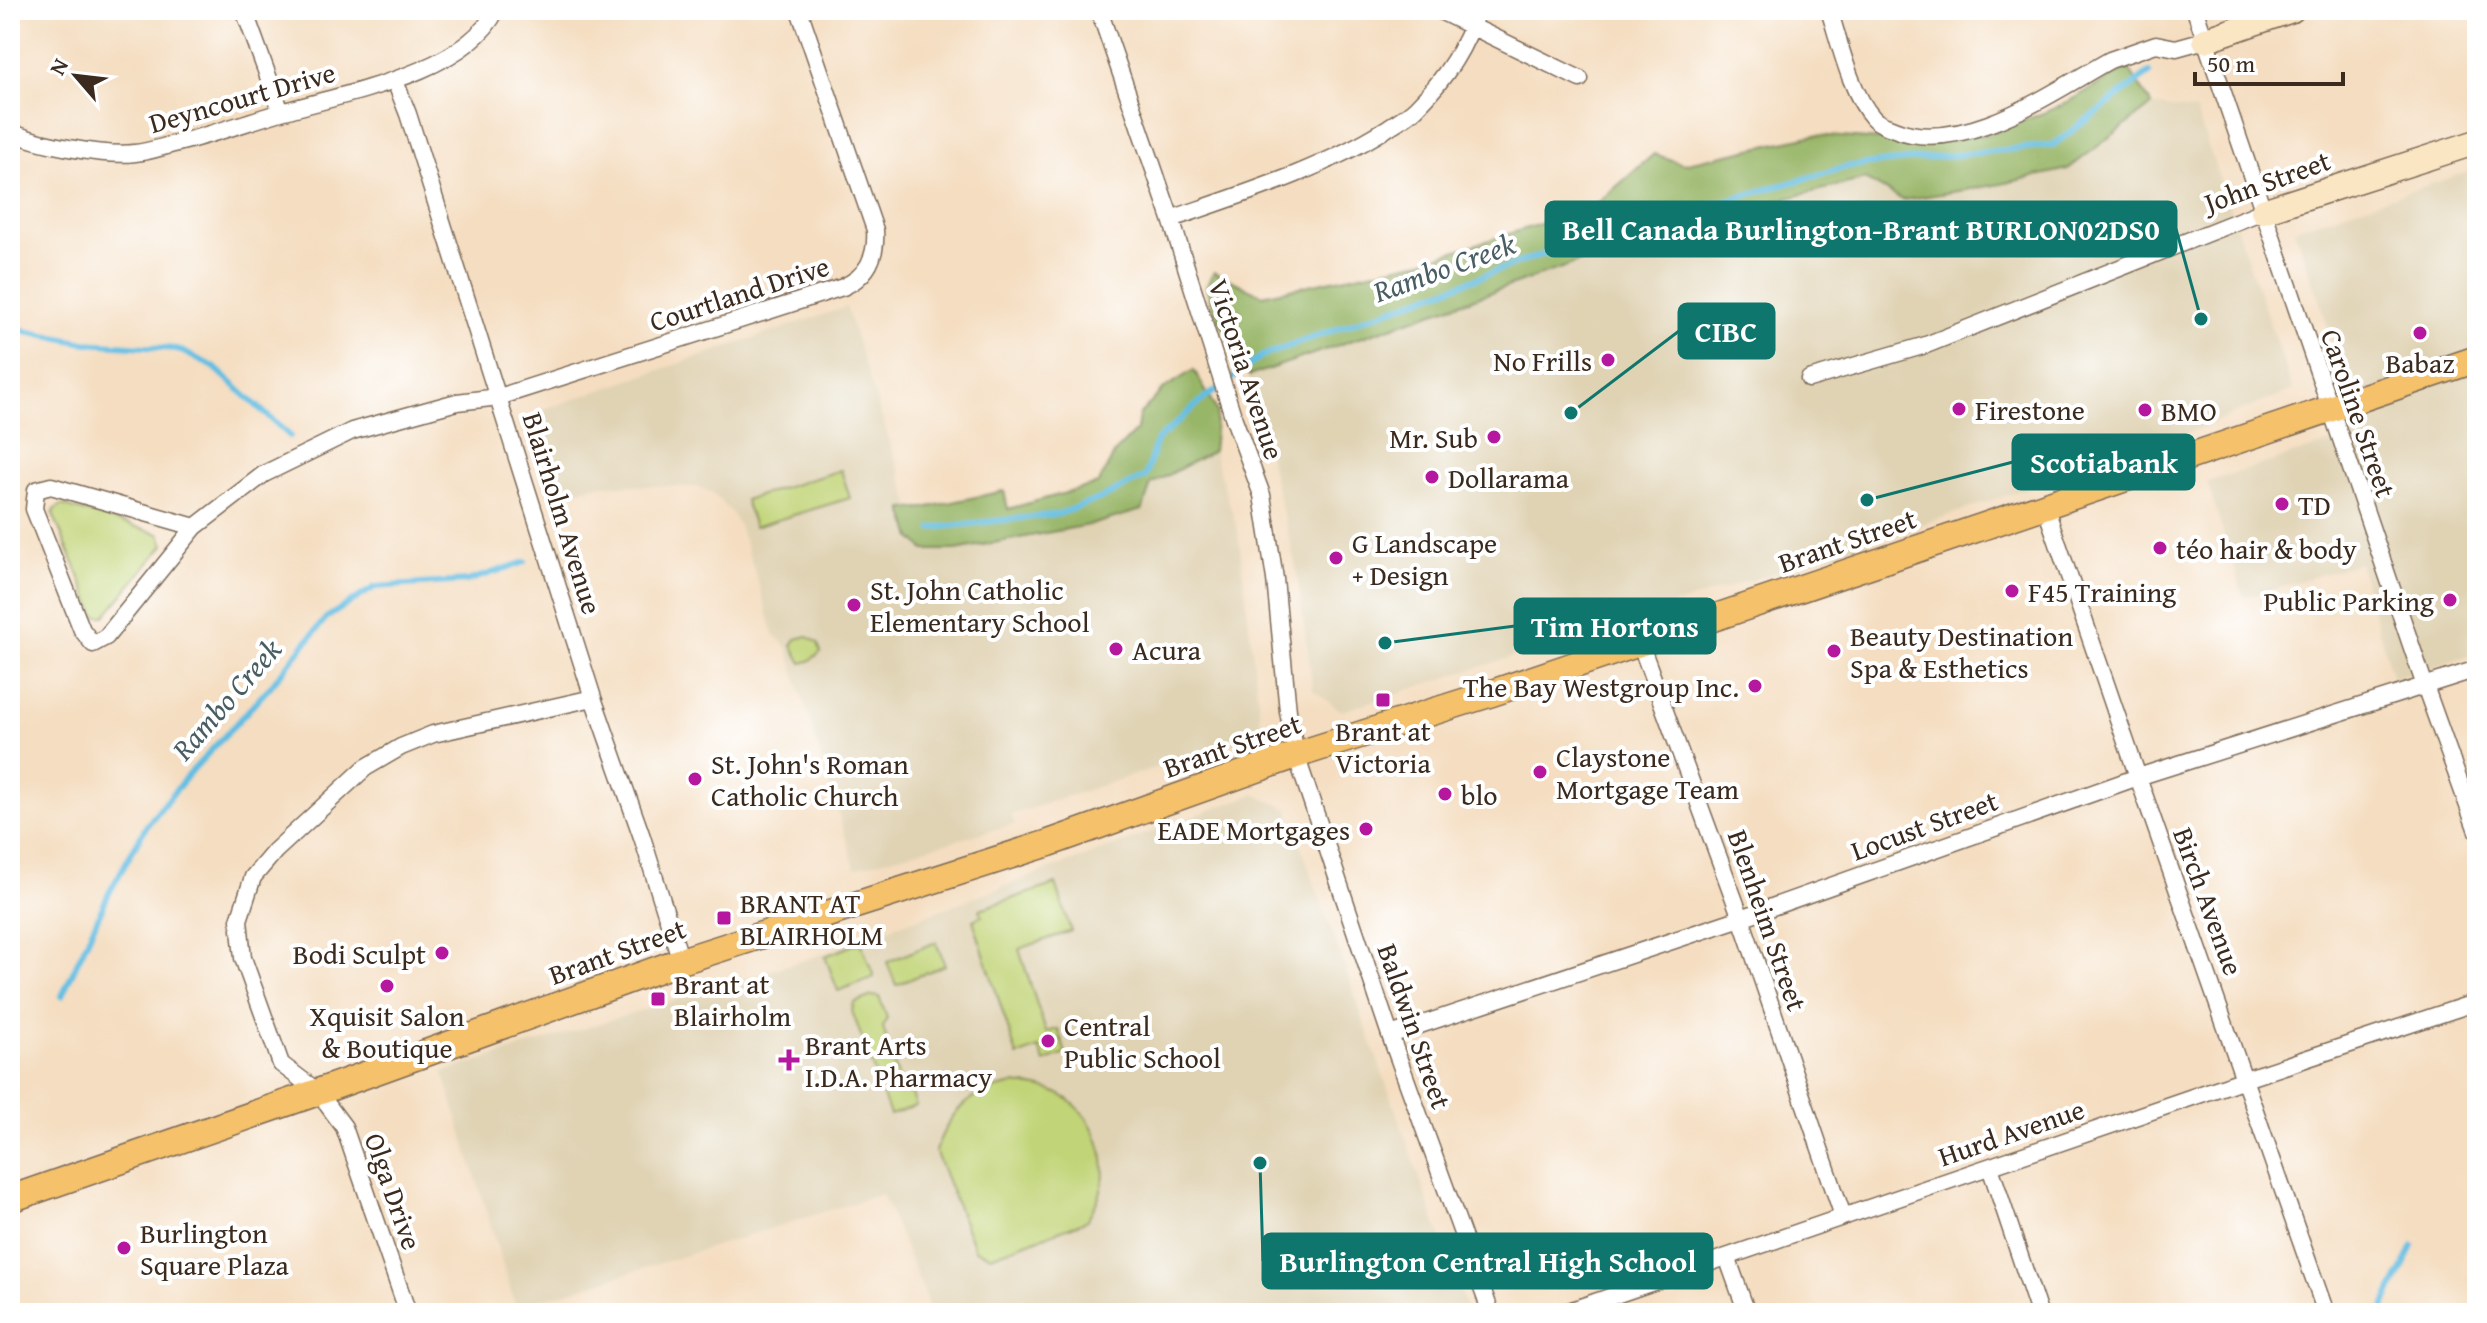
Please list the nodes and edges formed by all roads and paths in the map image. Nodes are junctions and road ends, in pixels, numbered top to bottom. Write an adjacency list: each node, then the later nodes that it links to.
1 (244, 10): 14 (street)
2 (496, 10): 13 (street, Deyncourt Drive)
3 (799, 10): 21 (street, Courtland Drive)
4 (1099, 10): 18 (street, Victoria Avenue)
5 (1438, 10): 10 (street)
6 (1477, 10): 10 (street)
7 (1829, 10): 11 (street)
8 (2195, 10): 11 (street, Caroline Street)
9 (2292, 10): 11 (street)
10 (1473, 27): 12 (street); 18 (street)
11 (2205, 40): 17 (street, Caroline Street)
12 (1580, 79)
13 (395, 81): 14 (street, Deyncourt Drive); 21 (street, Blairholm Avenue)
14 (281, 112): 15 (street, Deyncourt Drive)
15 (10, 131)
16 (2477, 142): 17 (street, John Street)
17 (2263, 211): 20 (street, John Street); 22 (street, Caroline Street)
18 (1171, 219): 29 (street, Victoria Avenue)
19 (2477, 359): 22 (main road, Brant Street)
20 (1809, 379)
21 (499, 397): 24 (street, Courtland Drive); 28 (street, Blairholm Avenue)
22 (2329, 407): 23 (main road, Brant Street); 27 (street, Caroline Street)
23 (2045, 506): 25 (main road, Brant Street); 30 (street, Birch Avenue)
24 (195, 527): 24 (street, Courtland Drive)
25 (1640, 643): 29 (main road, Brant Street); 32 (street, Blenheim Street)
26 (2477, 669): 27 (street, Locust Street)
27 (2425, 686): 30 (street, Locust Street); 31 (street, Caroline Street)
28 (593, 698): 33 (street, Blairholm Avenue); 37 (street, Olga Drive)
29 (1296, 755): 33 (main road, Brant Street); 35 (street, Baldwin Street)
30 (2138, 777): 32 (street, Locust Street); 36 (street, Birch Avenue)
31 (2477, 831)
32 (1741, 918): 35 (street, Locust Street); 40 (street, Blenheim Street)
33 (681, 961): 37 (main road, Brant Street)
34 (2477, 1002): 36 (street, Hurd Avenue)
35 (1390, 1035): 43 (street, Baldwin Street)
36 (2245, 1079): 38 (street, Hurd Avenue); 47 (street, Birch Avenue)
37 (318, 1092): 39 (main road, Brant Street); 42 (street, Olga Drive)
38 (1990, 1167): 40 (street, Hurd Avenue); 46 (street)
39 (10, 1199)
40 (1843, 1216): 41 (street, Hurd Avenue)
41 (1727, 1257): 44 (street, Hurd Avenue); 45 (street)
42 (408, 1313)
43 (1491, 1313)
44 (1563, 1313)
45 (1747, 1313)
46 (2039, 1313)
47 (2326, 1313)

